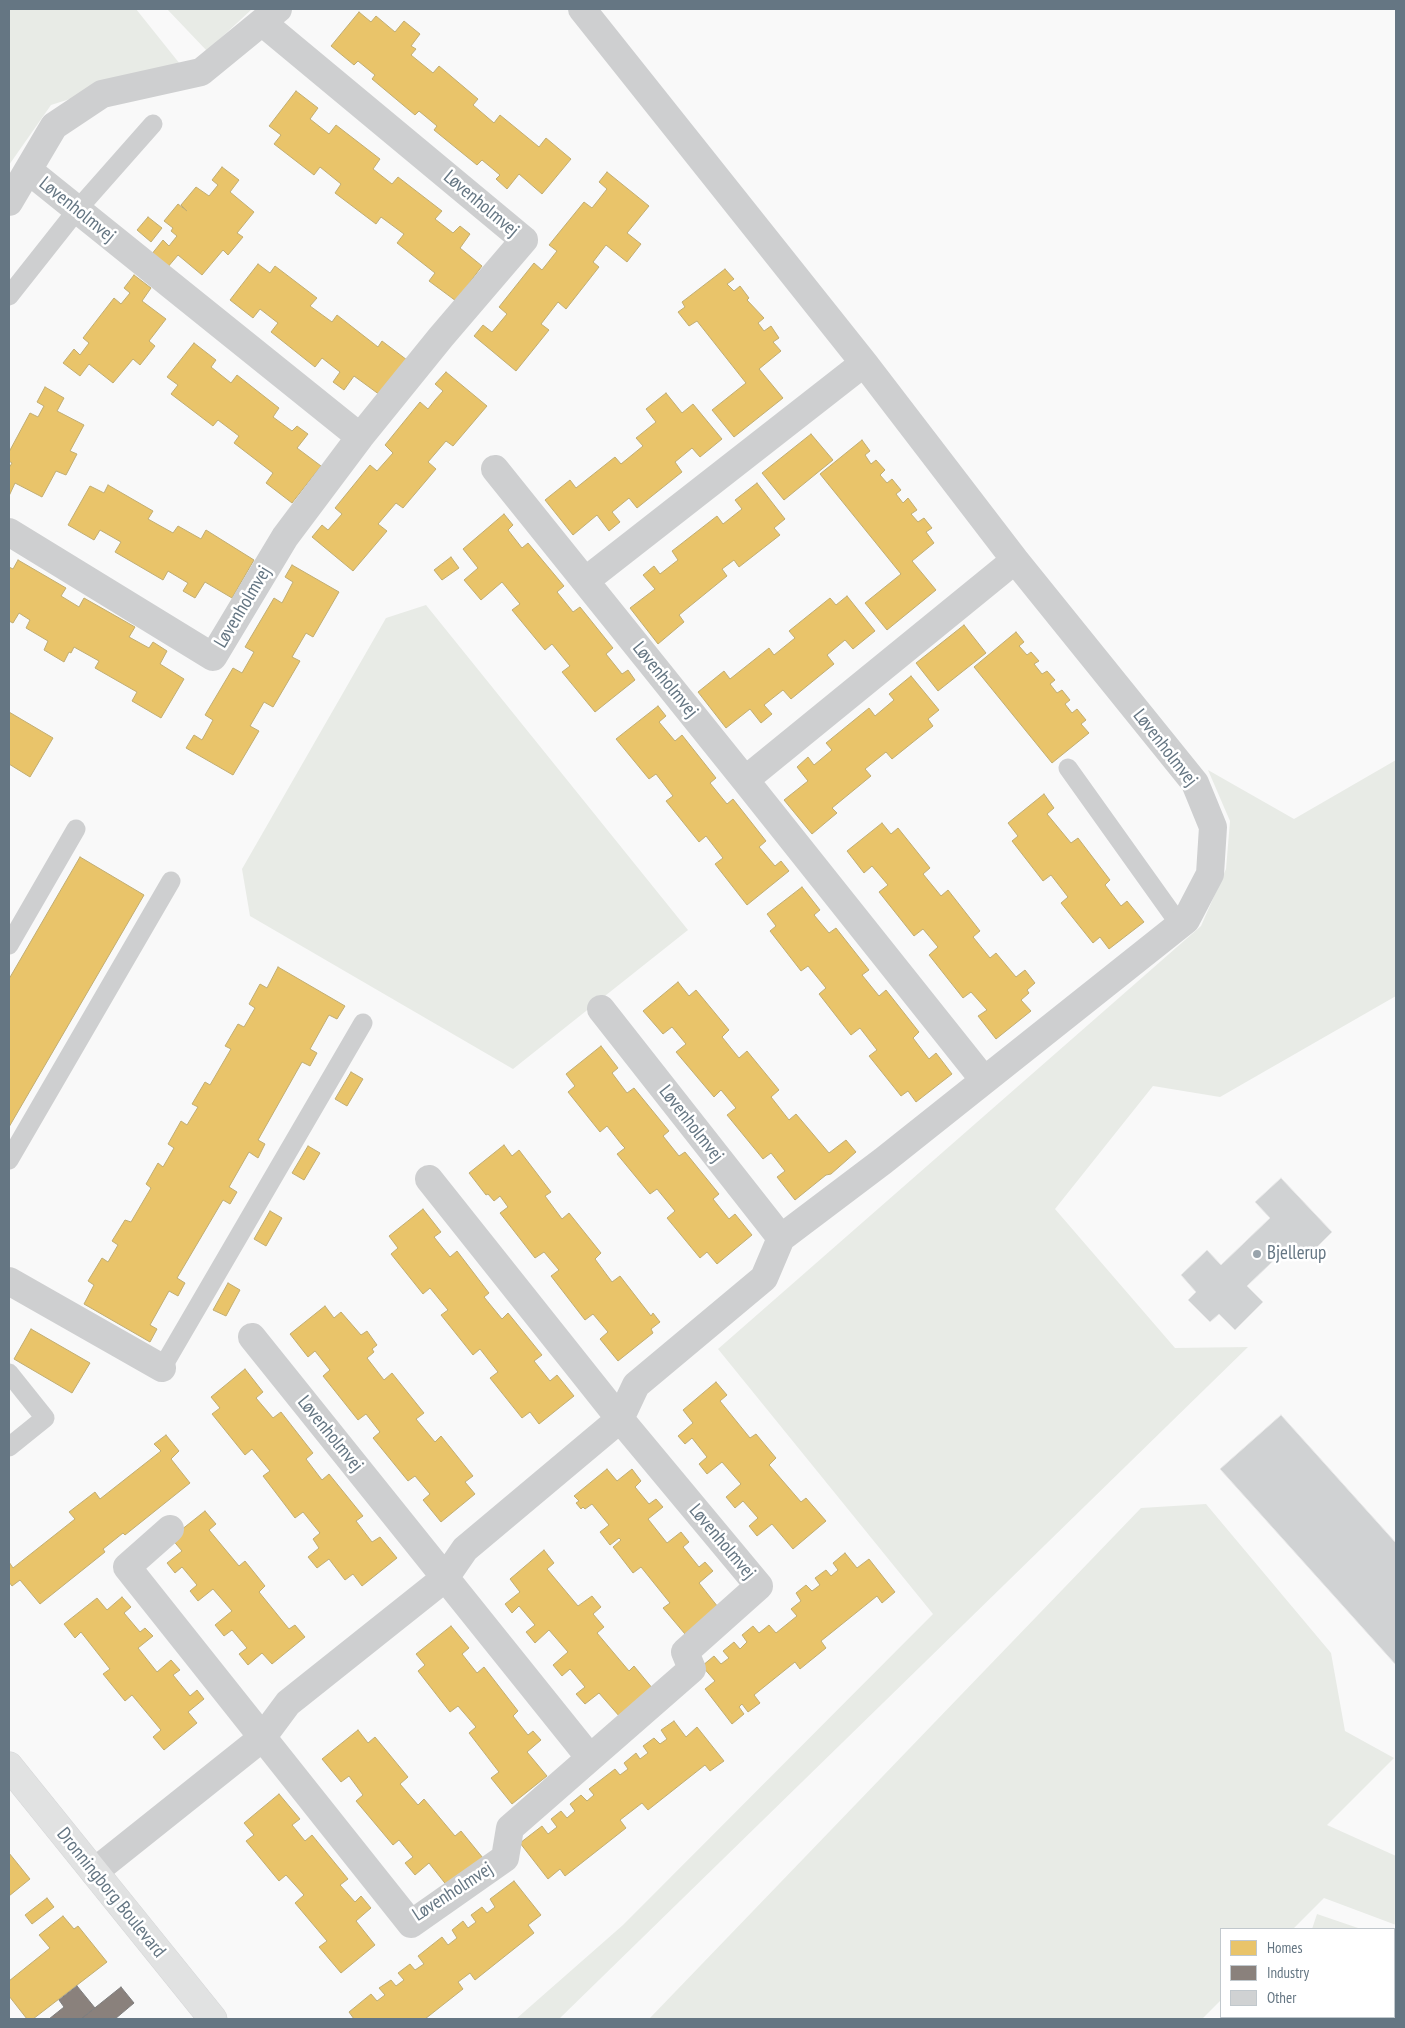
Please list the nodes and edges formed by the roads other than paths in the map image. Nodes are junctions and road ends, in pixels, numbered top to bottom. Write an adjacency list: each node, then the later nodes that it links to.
1 (582, 9): 8 (street, Løvenholmvej)
2 (271, 16): 4 (street, Løvenholmvej); 9 (street, Løvenholmvej)
3 (153, 124): 6 (lane)
4 (28, 170): 5 (street, Løvenholmvej); 6 (street, Løvenholmvej)
5 (9, 202)
6 (77, 210): 7 (lane); 9 (street, Løvenholmvej)
7 (9, 296)
8 (864, 363): 12 (street, Løvenholmvej); 13 (street)
9 (360, 437): 11 (street, Løvenholmvej)
10 (495, 469): 13 (street, Løvenholmvej)
11 (9, 532)
12 (1015, 560): 15 (street); 18 (street, Løvenholmvej)
13 (585, 581): 15 (street, Løvenholmvej)
14 (1068, 768): 18 (lane)
15 (745, 780): 22 (street, Løvenholmvej)
16 (76, 829): 19 (lane)
17 (171, 881): 23 (lane)
18 (1180, 925): 22 (street, Løvenholmvej)
19 (9, 945)
20 (601, 1009): 25 (street, Løvenholmvej)
21 (362, 1023): 28 (lane)
22 (984, 1080): 25 (street, Løvenholmvej)
23 (9, 1160)
24 (429, 1179): 30 (street, Løvenholmvej)
25 (781, 1238): 30 (street, Løvenholmvej)
26 (10, 1285): 28 (street)
27 (252, 1337): 33 (street, Løvenholmvej)
28 (162, 1368)
29 (9, 1373): 31 (lane)
30 (620, 1418): 33 (street, Løvenholmvej); 35 (street, Løvenholmvej)
31 (9, 1447)
32 (170, 1529): 34 (street, Løvenholmvej)
33 (445, 1578): 34 (street, Løvenholmvej); 35 (street, Løvenholmvej)
34 (262, 1738): 35 (street, Løvenholmvej); 37 (street, Løvenholmvej)
35 (590, 1758)
36 (9, 1766): 37 (street, Dronningborg Boulevard)
37 (94, 1872): 38 (street, Dronningborg Boulevard)
38 (213, 2019)

